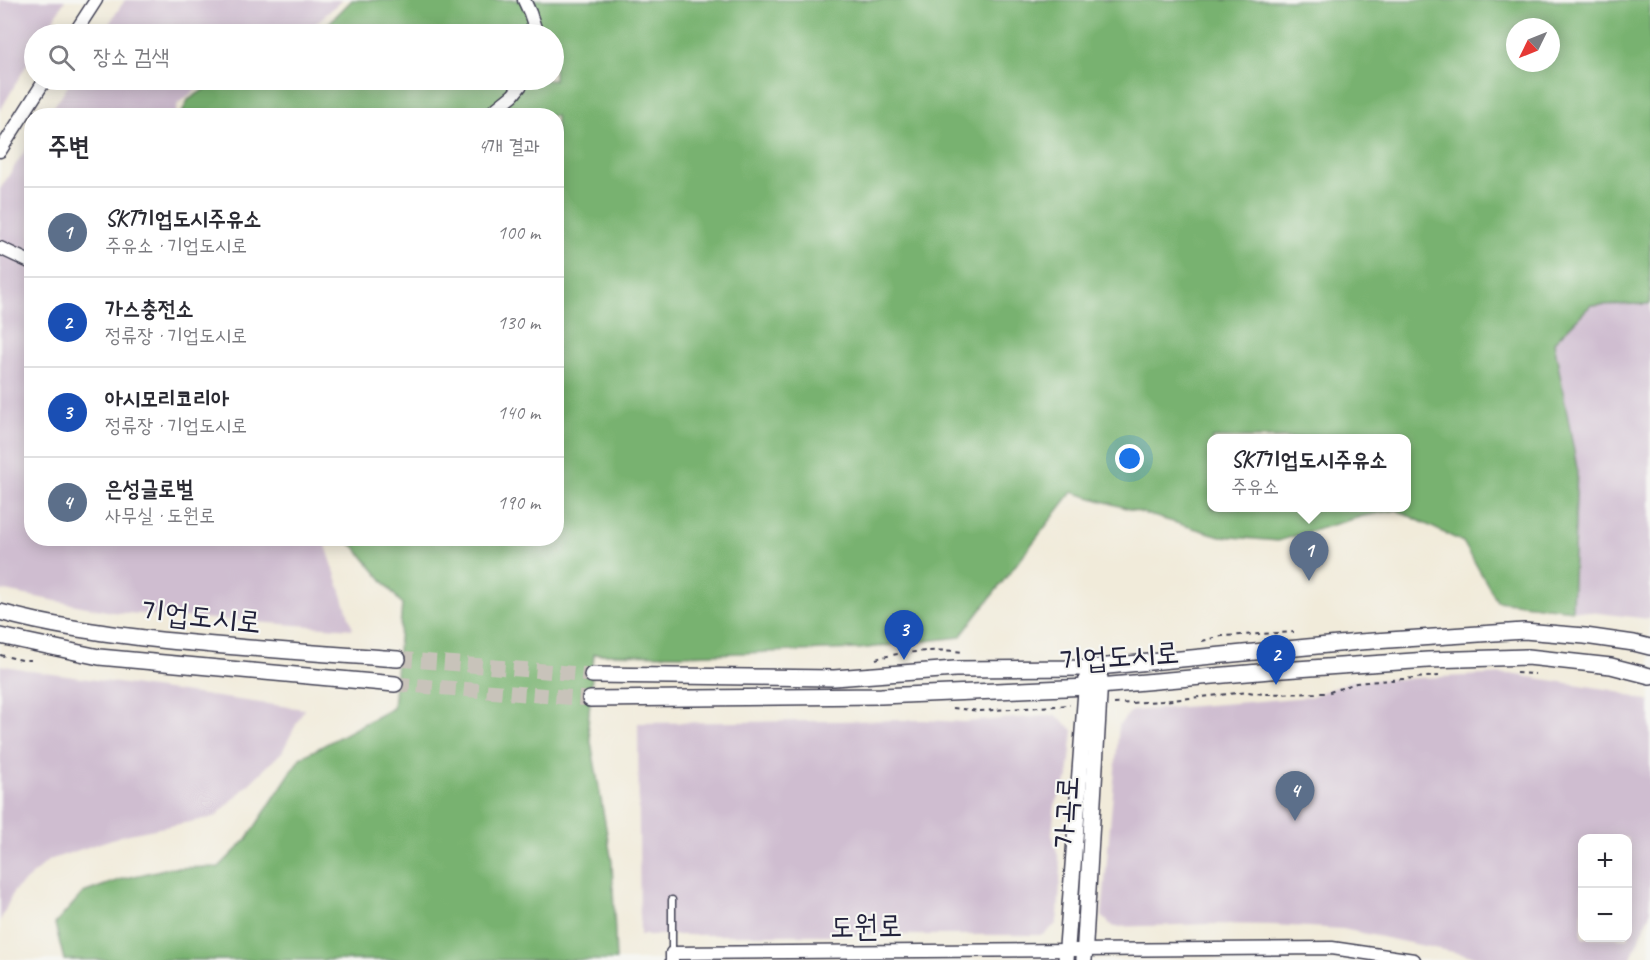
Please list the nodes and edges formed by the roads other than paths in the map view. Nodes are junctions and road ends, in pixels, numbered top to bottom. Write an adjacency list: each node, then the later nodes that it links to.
1 (96, 0): 3 (street)
2 (524, 0): 4 (street)
3 (80, 24)
4 (533, 24)
5 (39, 90): 7 (street)
6 (517, 90): 8 (street)
7 (27, 108)
8 (497, 108)
9 (24, 113): 10 (street)
10 (0, 151)
11 (0, 248): 12 (street)
12 (24, 259)
13 (0, 612): 16 (street, 기업도시로)
14 (0, 636): 20 (street, 기업도시로)
15 (1650, 647): 17 (street, 기업도시로)
16 (398, 658)
17 (1093, 668): 18 (street, 기업도시로); 21 (street, 가곡로)
18 (592, 675)
19 (1650, 676): 21 (street, 기업도시로)
20 (395, 684)
21 (1094, 686): 22 (street, 기업도시로); 24 (street, 가곡로); 26 (street, 가곡로)
22 (590, 699)
23 (672, 900): 27 (lane)
24 (1067, 954): 26 (street, 도원로); 27 (street, 도원로)
25 (1332, 954): 26 (street); 28 (street)
26 (1084, 955)
27 (672, 957)
28 (1414, 960)

